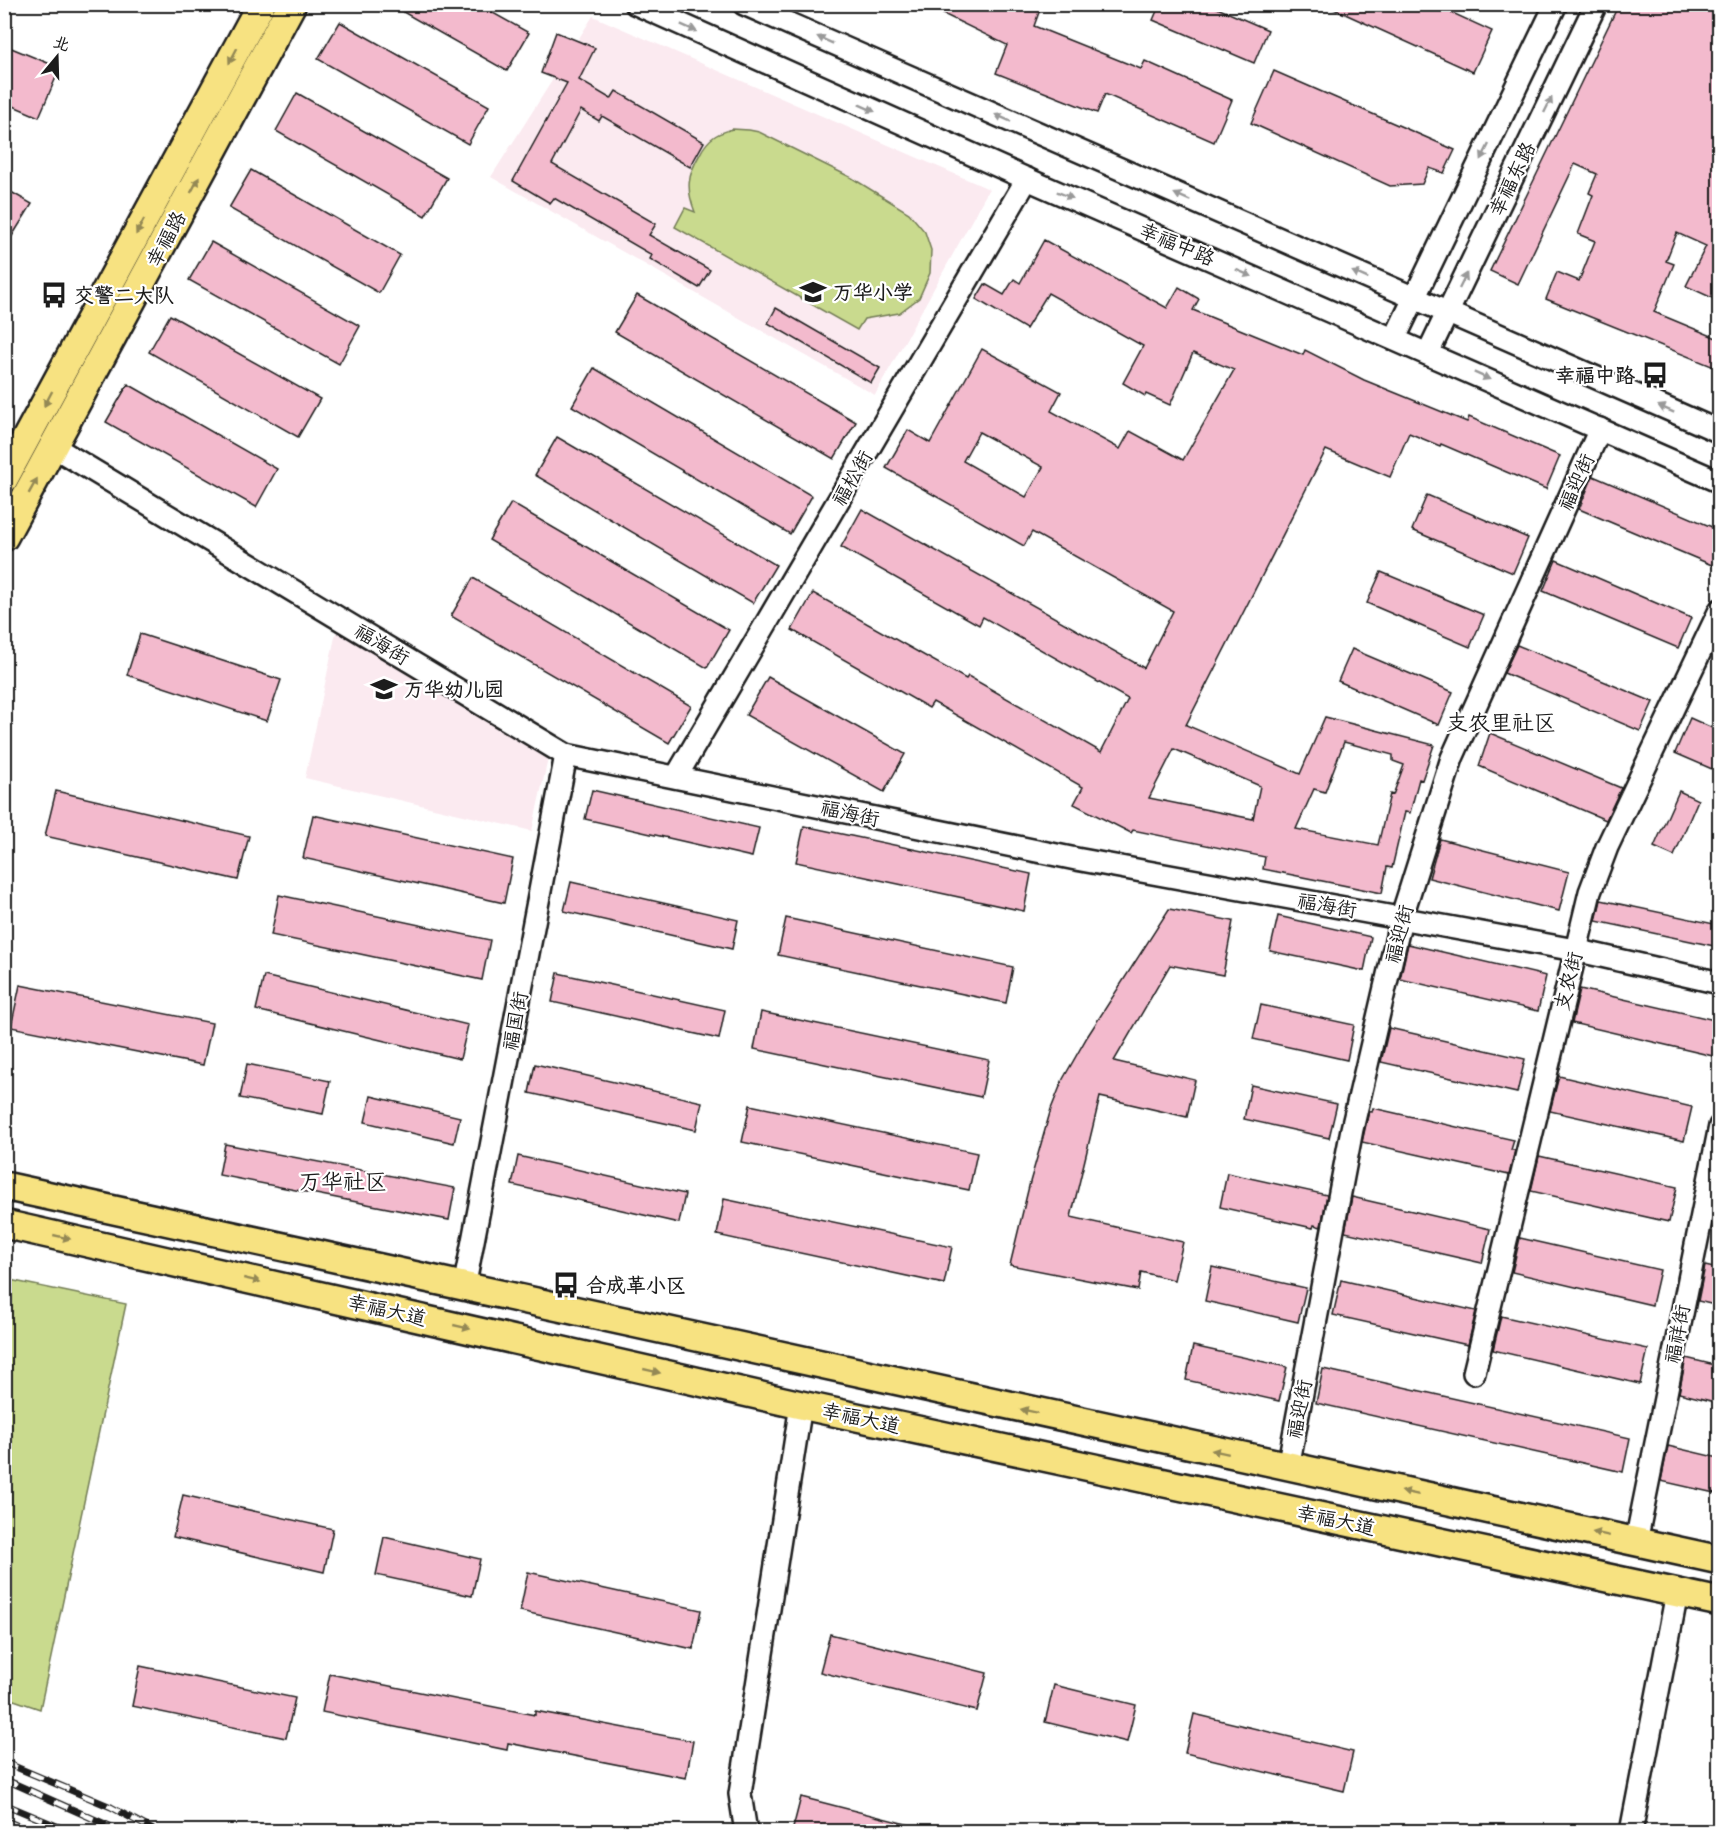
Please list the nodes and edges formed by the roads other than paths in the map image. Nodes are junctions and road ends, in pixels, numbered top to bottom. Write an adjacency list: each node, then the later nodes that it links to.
1 (261, 4): 15 (main road, 幸福路, one-way to 15)
2 (292, 4): 14 (main road, 幸福路, one-way to 2)
3 (636, 4): 7 (street, 幸福中路, one-way to 7)
4 (744, 4): 8 (street, one-way to 4)
5 (1556, 4): 8 (street, 幸福东路, one-way to 8)
6 (1596, 4): 9 (street, 幸福东路, one-way to 6)
7 (1027, 179): 10 (street, 幸福中路, one-way to 10); 20 (street, 福松街)
8 (1414, 298): 9 (street); 10 (street, 幸福东路)
9 (1448, 313): 11 (street, 幸福东路); 13 (street, one-way to 9)
10 (1395, 338): 11 (street, 幸福中路)
11 (1428, 353): 12 (street, 幸福中路, one-way to 12)
12 (1600, 429): 16 (street, 幸福中路); 21 (street, 福迎街)
13 (1719, 432)
14 (54, 447): 17 (main road, 幸福路, one-way to 14); 19 (street, 福海街)
15 (4, 478)
16 (1719, 482)
17 (4, 537)
18 (1719, 609): 22 (street, 支农街)
19 (566, 755): 20 (street, 福海街); 27 (street, 福国街)
20 (676, 777): 21 (street, 福海街)
21 (1401, 919): 22 (street, 福海街); 30 (street, 福迎街)
22 (1575, 950): 23 (street, 福海街); 28 (street, 支农街)
23 (1719, 983)
24 (1719, 1126): 31 (street, 福祥街)
25 (4, 1186): 27 (main road, 幸福大道)
26 (4, 1224): 29 (main road, 幸福大道, one-way to 29)
27 (464, 1288): 30 (main road, 幸福大道, one-way to 27)
28 (1474, 1373)
29 (801, 1405): 33 (main road, 幸福大道); 35 (street)
30 (1288, 1467): 31 (main road, 幸福大道, one-way to 30)
31 (1636, 1542): 32 (main road, 幸福大道)
32 (1719, 1560)
33 (1677, 1593): 34 (main road, 幸福大道); 36 (street)
34 (1719, 1602)
35 (746, 1832)
36 (1631, 1832)

